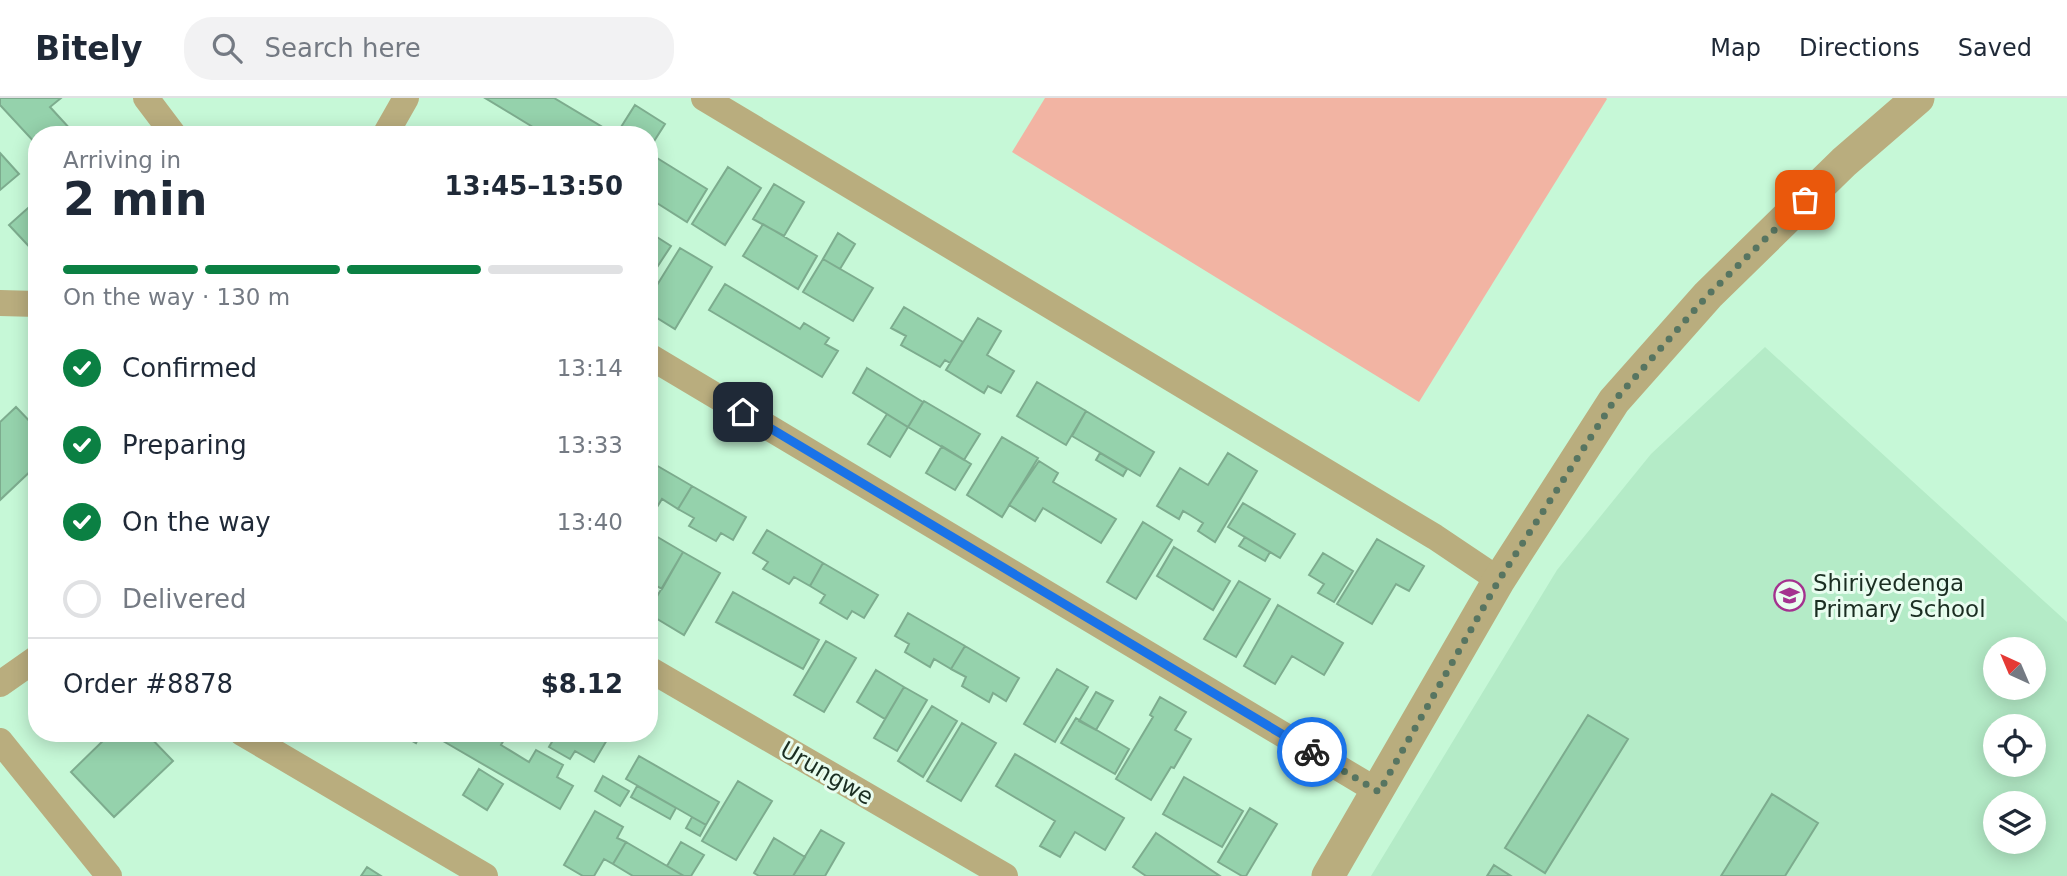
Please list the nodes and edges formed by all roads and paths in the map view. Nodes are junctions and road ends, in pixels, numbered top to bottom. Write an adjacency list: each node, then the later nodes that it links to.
1 (146, 98): 5 (street)
2 (405, 98): 6 (street)
3 (704, 98): 10 (street)
4 (1918, 98): 10 (street)
5 (167, 126)
6 (389, 126)
7 (0, 303): 8 (street)
8 (28, 304)
9 (658, 361): 16 (street)
10 (1499, 580): 16 (street)
11 (28, 664): 13 (street)
12 (658, 674): 19 (street, Urungwe)
13 (0, 684)
14 (0, 741): 17 (street)
15 (257, 742): 18 (street)
16 (1379, 792): 20 (street)
17 (109, 876)
18 (485, 876)
19 (1005, 876)
20 (1328, 876)

